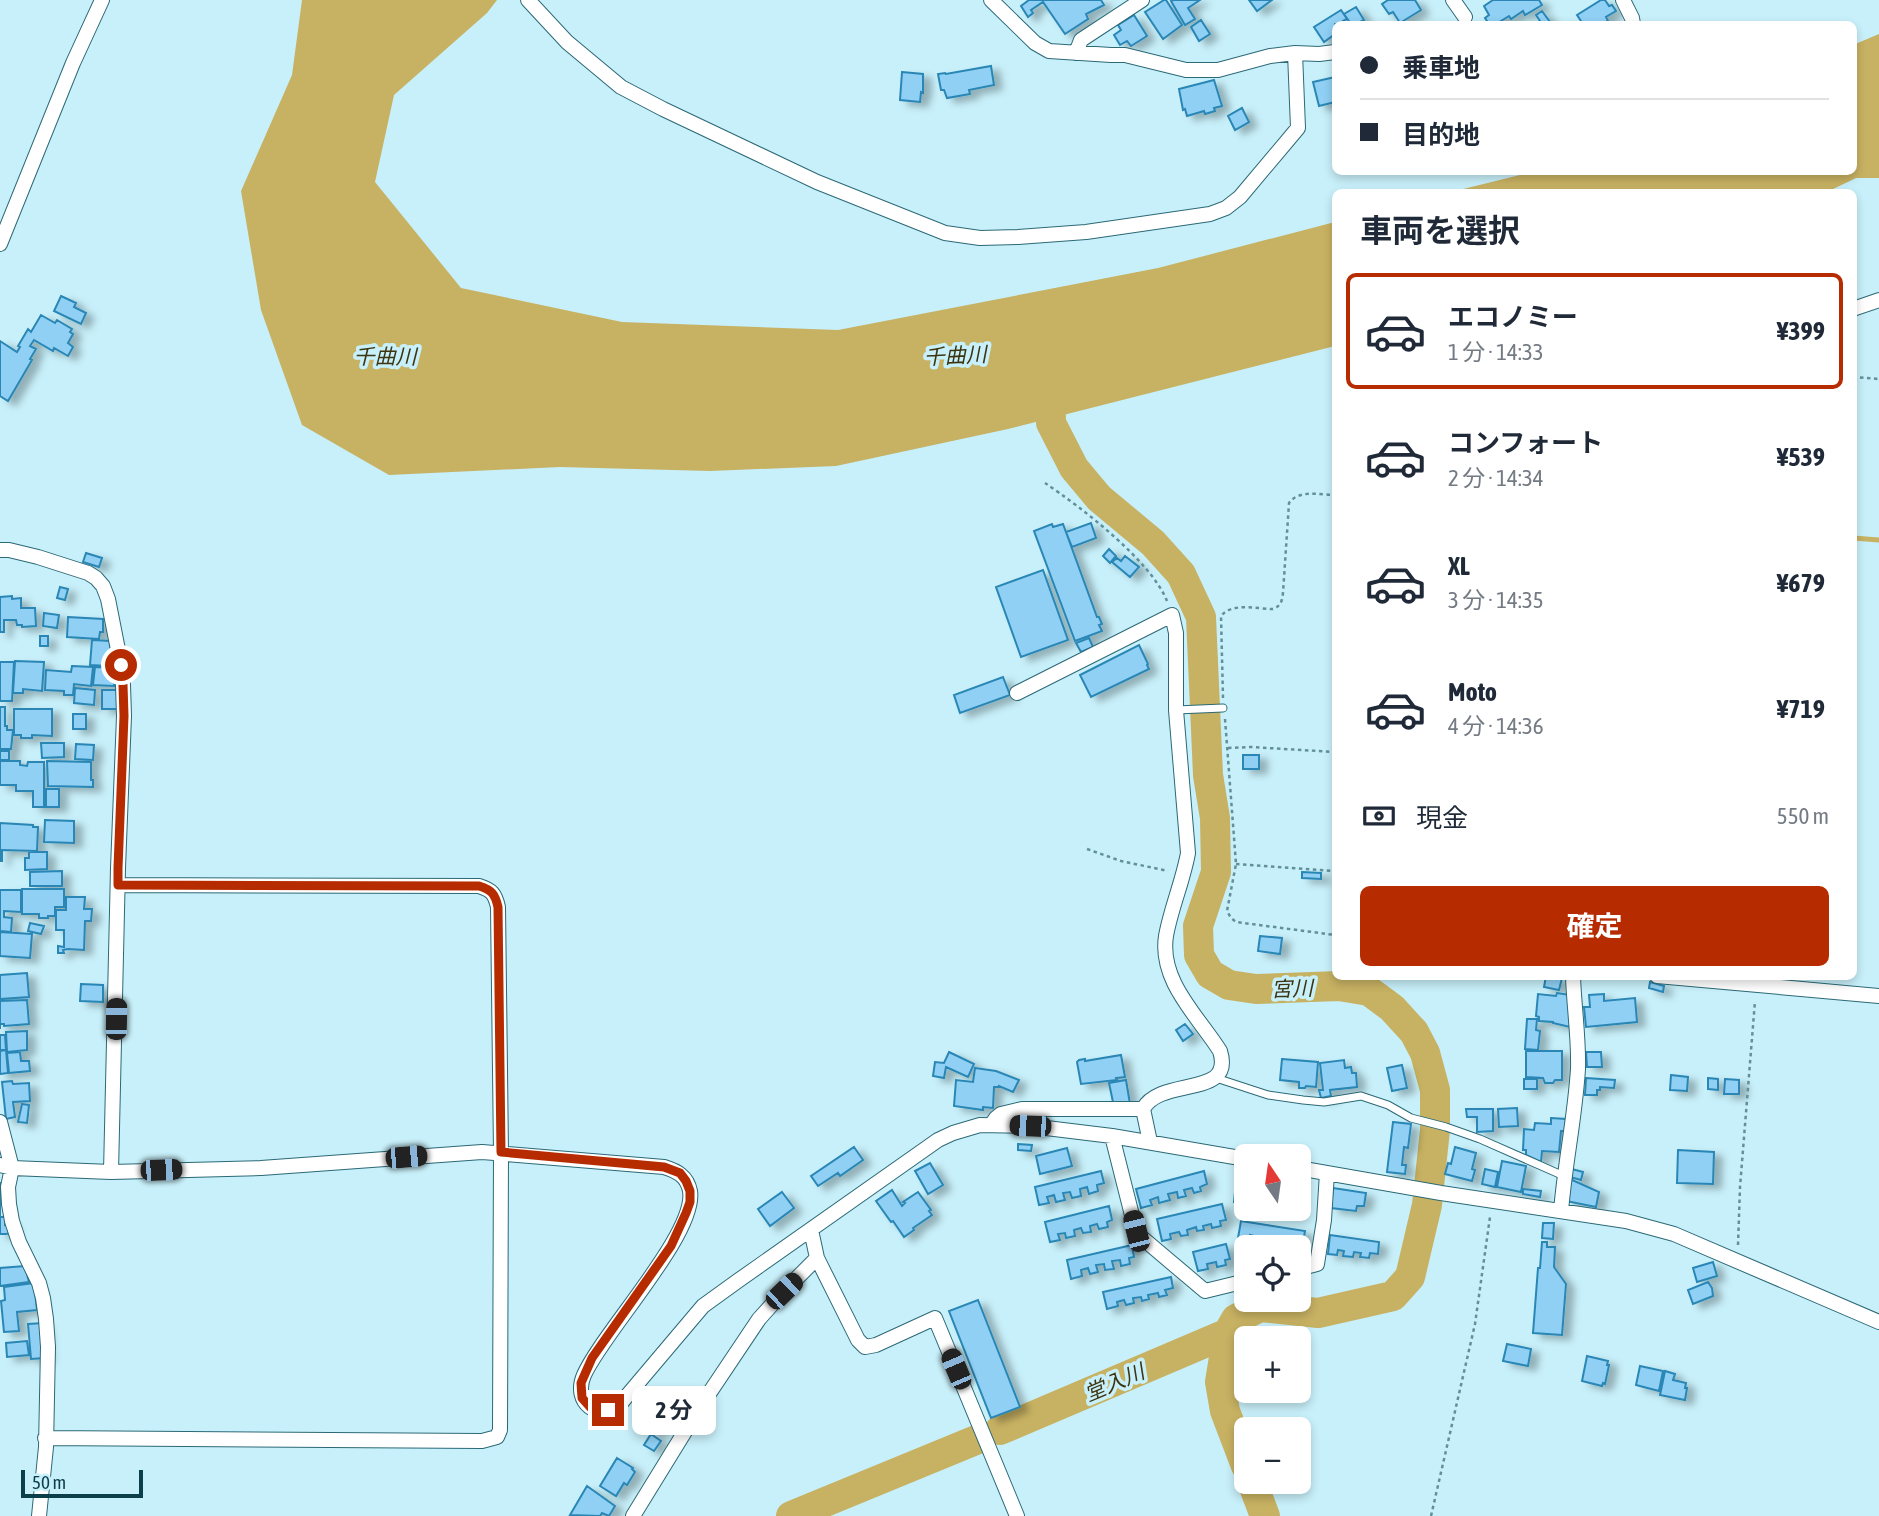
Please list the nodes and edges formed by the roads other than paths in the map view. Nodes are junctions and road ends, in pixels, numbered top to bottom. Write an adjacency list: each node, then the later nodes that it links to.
1 (102, 0): 12 (street)
2 (528, 0): 11 (street)
3 (991, 0): 10 (street)
4 (1142, 0): 10 (street)
5 (1453, 0): 7 (street)
6 (1623, 0): 8 (street)
7 (1465, 17)
8 (1632, 21)
9 (1332, 52): 11 (street)
10 (1076, 53): 11 (street)
11 (1294, 53)
12 (0, 244)
13 (1879, 300): 14 (street)
14 (1857, 308)
15 (0, 550): 19 (street)
16 (1017, 693): 18 (street)
17 (1220, 708): 18 (lane)
18 (1177, 710): 23 (street)
19 (118, 885): 29 (street); 33 (street)
20 (1573, 980): 35 (street)
21 (1701, 980): 22 (street)
22 (1879, 996)
23 (1216, 1078): 24 (street); 35 (lane)
24 (1143, 1109): 26 (street); 28 (street)
25 (0, 1122): 31 (street)
26 (992, 1124): 27 (street); 37 (street)
27 (1112, 1136): 28 (street); 40 (street)
28 (1150, 1142): 30 (street)
29 (501, 1152): 33 (street); 37 (street); 42 (street)
30 (1234, 1157)
31 (6, 1167): 33 (street); 42 (street)
32 (1311, 1170): 34 (street)
33 (111, 1172)
34 (1326, 1173): 36 (street); 39 (street)
35 (1564, 1176): 36 (street)
36 (1561, 1211): 41 (street)
37 (811, 1230): 38 (street)
38 (817, 1258): 44 (street); 45 (street)
39 (1311, 1266)
40 (1234, 1285)
41 (1879, 1322)
42 (45, 1438): 43 (street)
43 (38, 1516)
44 (633, 1516)
45 (1017, 1516)

